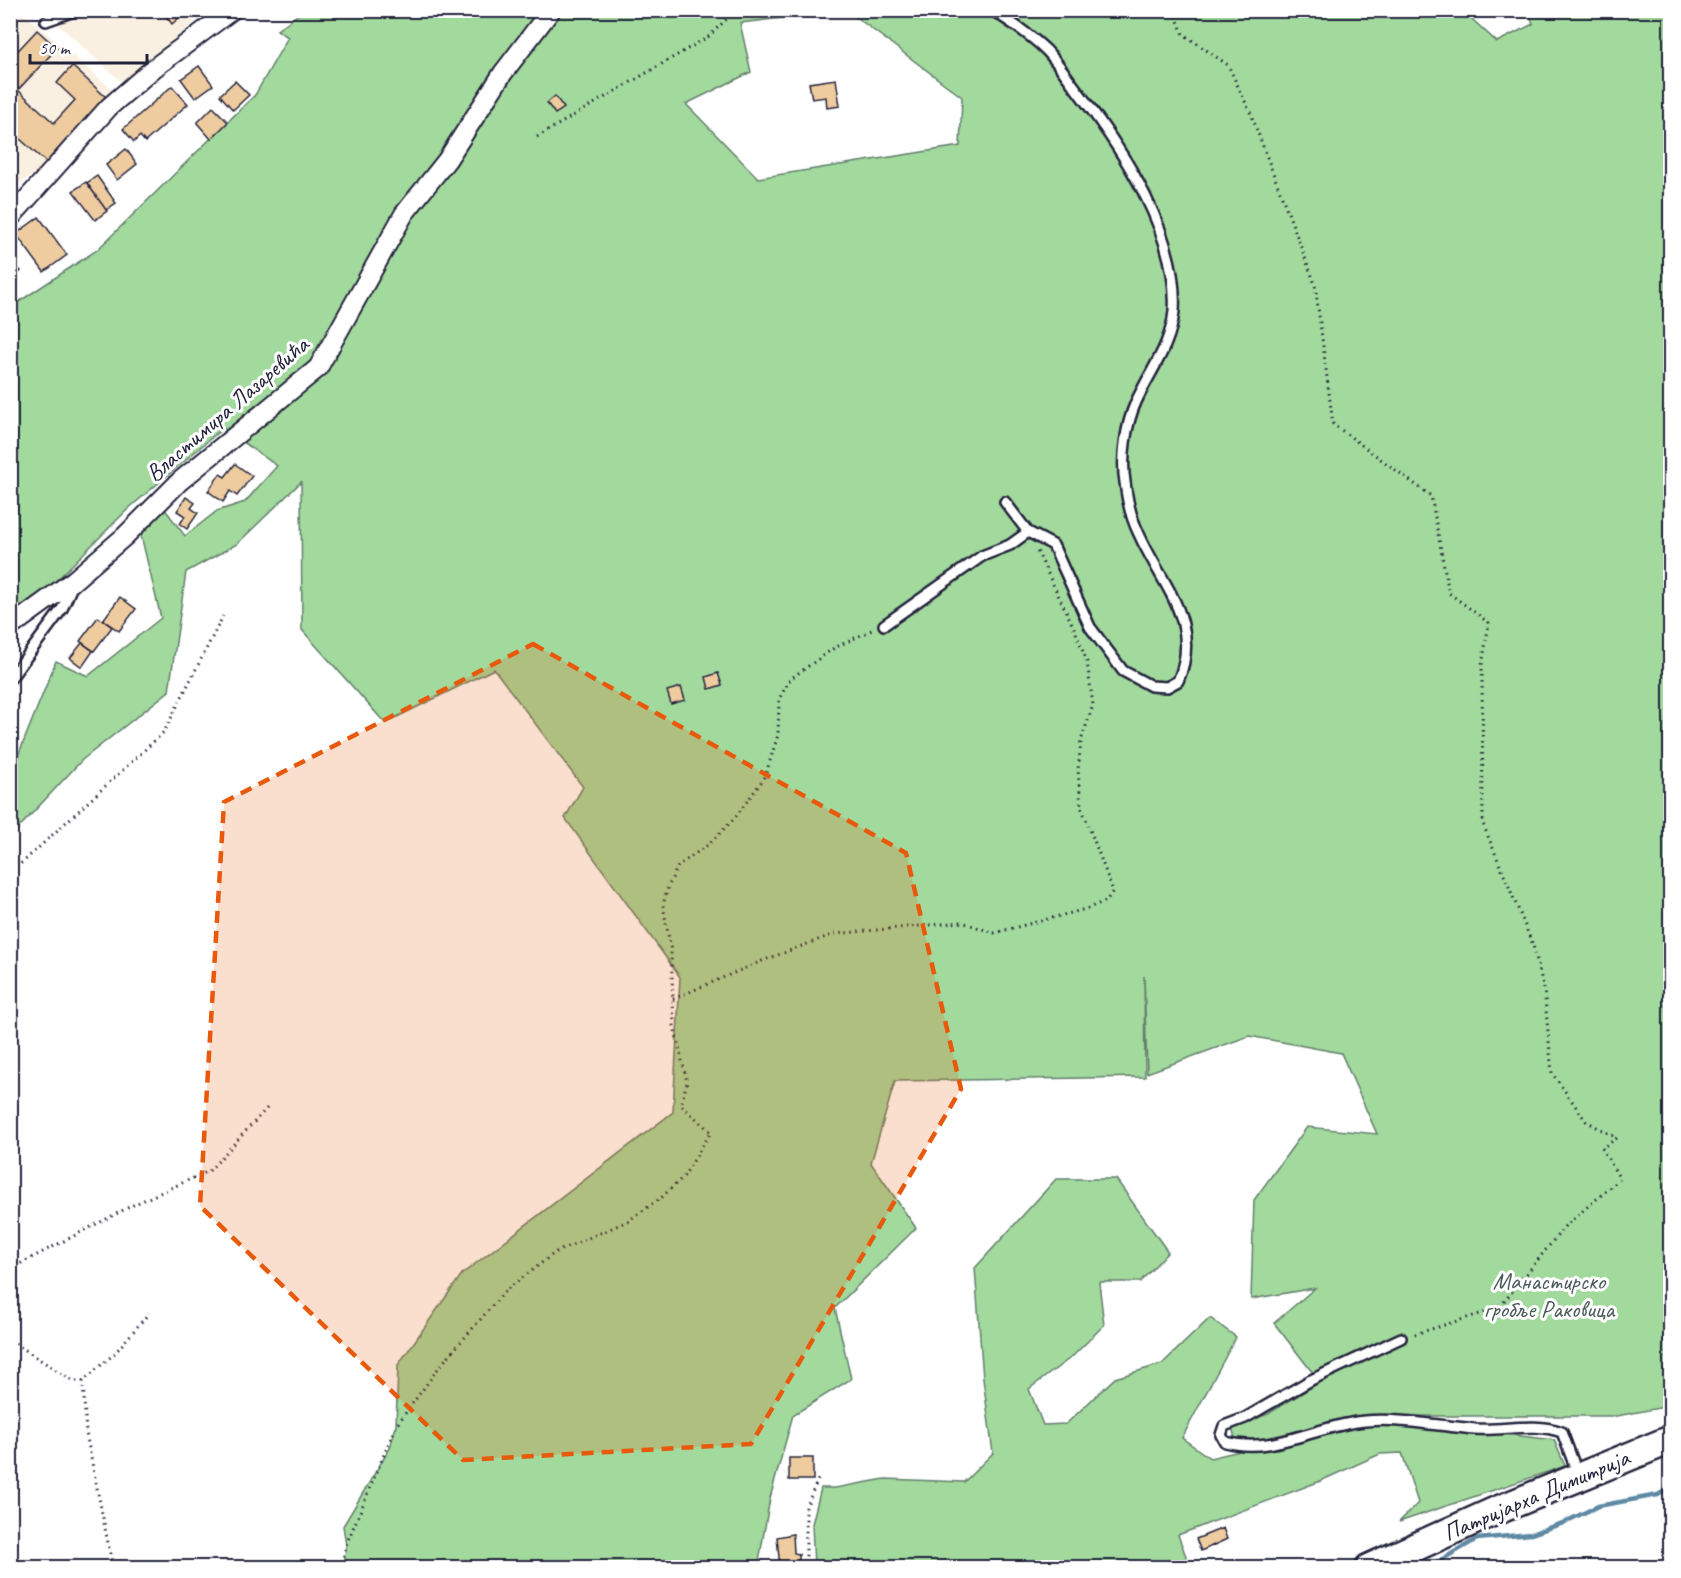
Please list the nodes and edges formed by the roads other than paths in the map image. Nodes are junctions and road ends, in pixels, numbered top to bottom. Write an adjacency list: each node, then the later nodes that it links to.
1 (76, 10): 5 (lane)
2 (232, 10): 6 (street)
3 (551, 10): 9 (street, Властимира Лазаревића)
4 (992, 10): 8 (lane)
5 (46, 21)
6 (10, 218)
7 (1005, 502): 8 (lane)
8 (1028, 532): 10 (lane)
9 (73, 581): 11 (street, Властимира Лазаревића); 12 (lane)
10 (884, 625)
11 (10, 627)
12 (10, 679)
13 (1401, 1338): 15 (lane)
14 (1671, 1440): 15 (main road, Патријарха Димитрија)
15 (1578, 1477): 16 (main road, Патријарха Димитрија)
16 (1369, 1568)

